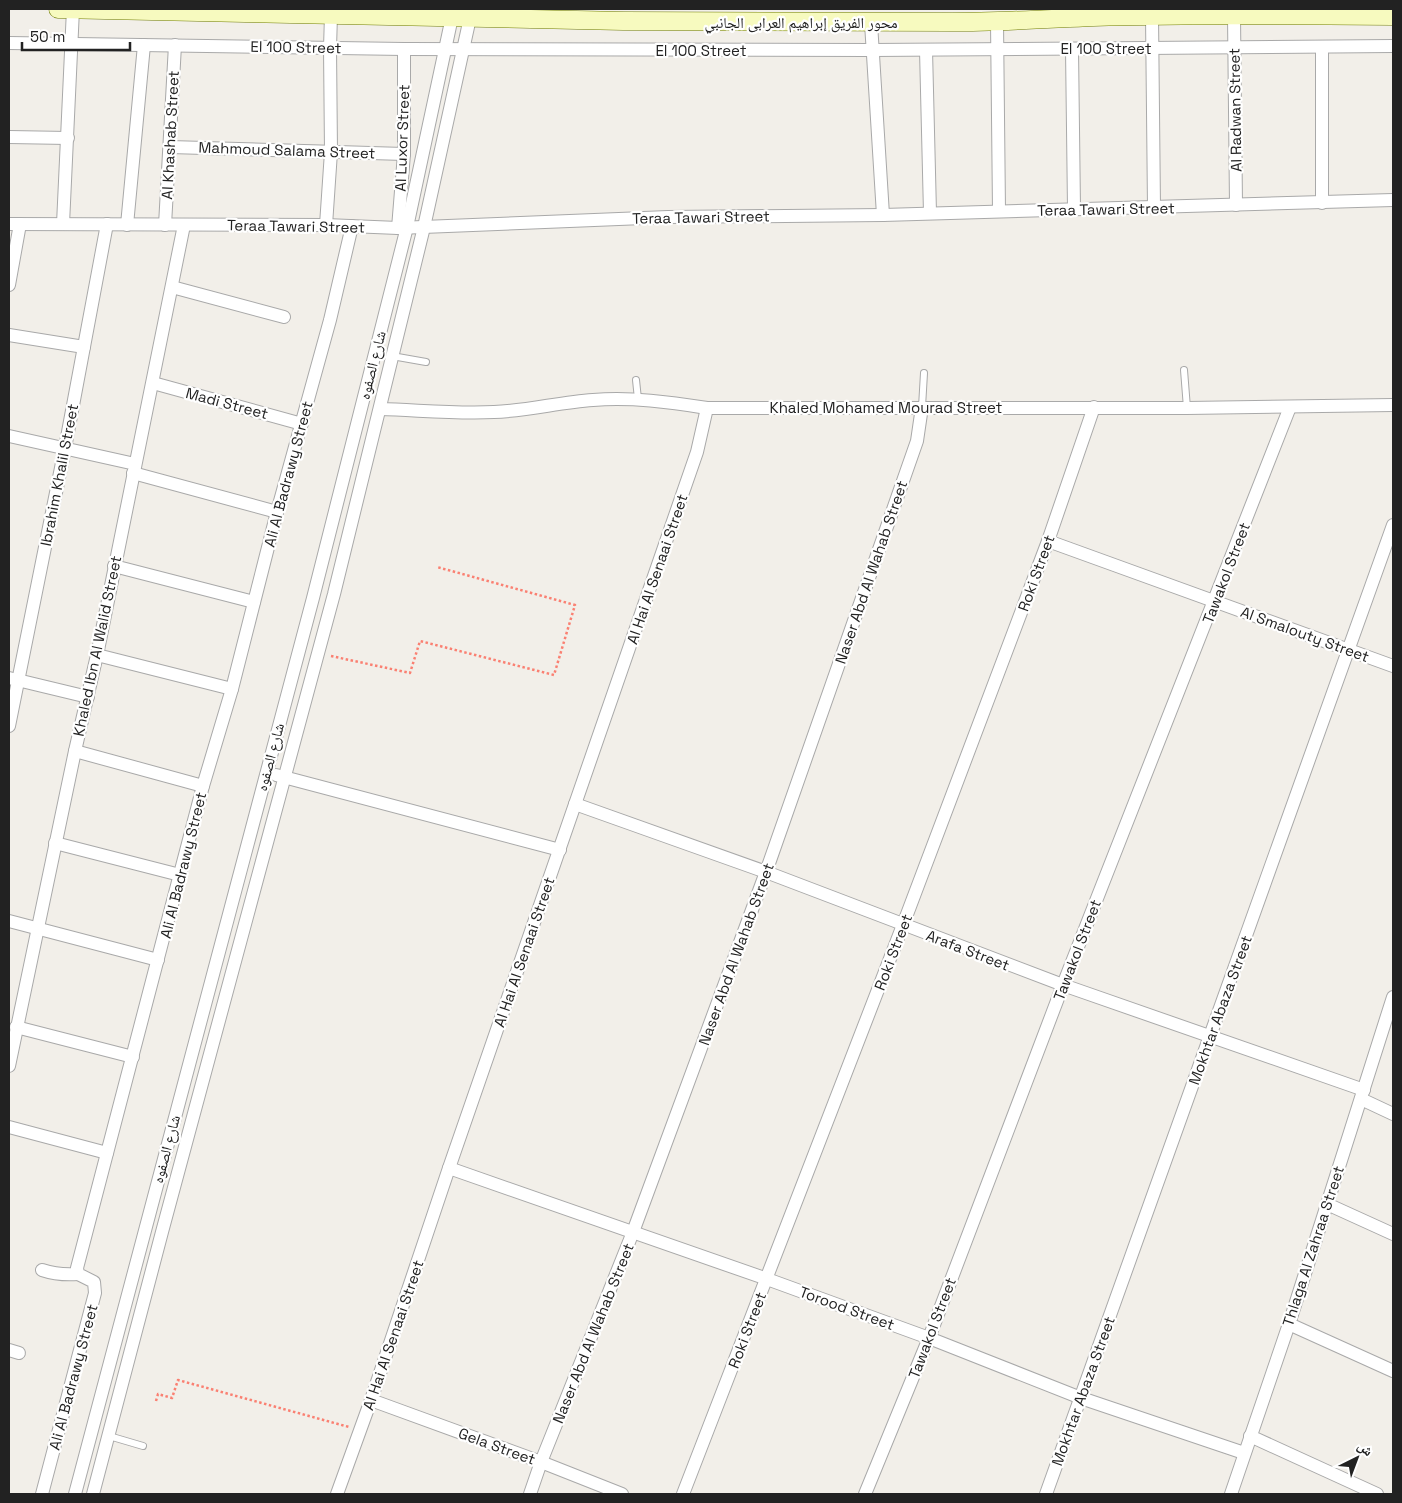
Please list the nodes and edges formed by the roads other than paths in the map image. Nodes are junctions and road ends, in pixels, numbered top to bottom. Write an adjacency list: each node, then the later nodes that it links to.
1 (58, 9): 2 (street, محور الفريق إبراهيم العرابى الجانبي)
2 (73, 9): 4 (street, محور الفريق إبراهيم العرابى الجانبي); 14 (street)
3 (968, 9): 10 (street)
4 (331, 15): 8 (street, محور الفريق إبراهيم العرابى الجانبي); 20 (street)
5 (1152, 16): 6 (street, محور الفريق إبراهيم العرابى الجانبي); 11 (street, محور الفريق إبراهيم العرابى الجانبي); 22 (street)
6 (1234, 16): 7 (street, محور الفريق إبراهيم العرابى الجانبي); 19 (street, Al Radwan Street)
7 (1393, 16)
8 (452, 17): 9 (street, محور الفريق إبراهيم العرابى الجانبي); 23 (street, شارع الصفوه)
9 (470, 18): 12 (street, محور الفريق إبراهيم العرابى الجانبي); 24 (street, شارع الصفوه)
10 (952, 22): 11 (street, محور الفريق إبراهيم العرابى الجانبي); 12 (street, محور الفريق إبراهيم العرابى الجانبي)
11 (996, 22): 25 (street)
12 (871, 23): 27 (street)
13 (9, 43): 14 (street, El 100 Street)
14 (72, 44): 15 (street, El 100 Street); 30 (street)
15 (144, 45): 16 (street, El 100 Street); 45 (street)
16 (175, 45): 20 (street, El 100 Street); 31 (street, Al Khashab Street)
17 (1322, 46): 18 (street, El 100 Street); 19 (street, El 100 Street); 35 (street)
18 (1393, 46)
19 (1234, 47): 22 (street, El 100 Street); 36 (street, Al Radwan Street)
20 (330, 48): 21 (street, El 100 Street); 32 (street)
21 (404, 48): 23 (street, El 100 Street); 33 (street, Al Luxor Street)
22 (1153, 48): 26 (street, El 100 Street); 37 (street)
23 (446, 49): 24 (street, El 100 Street); 50 (street, شارع الصفوه)
24 (463, 49): 27 (street, El 100 Street); 51 (street, شارع الصفوه)
25 (998, 49): 26 (street, El 100 Street); 28 (street, El 100 Street); 39 (street)
26 (1072, 49): 38 (street)
27 (872, 50): 28 (street, El 100 Street); 41 (street)
28 (926, 50): 40 (street)
29 (9, 137): 30 (street)
30 (68, 138): 43 (street)
31 (170, 147): 32 (street, Mahmoud Salama Street); 46 (street, Al Khashab Street)
32 (331, 152): 33 (street, Mahmoud Salama Street); 48 (street)
33 (404, 154): 50 (street, Al Luxor Street)
34 (1393, 200): 35 (street, Teraa Tawari Street)
35 (1322, 203): 36 (street, Teraa Tawari Street)
36 (1236, 205): 37 (street, Teraa Tawari Street)
37 (1154, 208): 38 (street, Teraa Tawari Street)
38 (1074, 209): 39 (street, Teraa Tawari Street)
39 (998, 211): 40 (street, Teraa Tawari Street)
40 (930, 213): 41 (street, Teraa Tawari Street)
41 (883, 215): 51 (street, Teraa Tawari Street)
42 (14, 224): 43 (street, Teraa Tawari Street); 52 (street)
43 (63, 224): 44 (street, Teraa Tawari Street)
44 (107, 224): 45 (street, Teraa Tawari Street); 56 (street, Ibrahim Khalil Street)
45 (127, 225): 46 (street, Teraa Tawari Street)
46 (165, 225): 47 (street, Teraa Tawari Street)
47 (184, 225): 48 (street, Teraa Tawari Street); 53 (street, Khaled Ibn Al Walid Street)
48 (326, 225): 49 (street, Teraa Tawari Street)
49 (352, 226): 50 (street, Teraa Tawari Street); 71 (street, Ali Al Badrawy Street)
50 (403, 227): 51 (street, Teraa Tawari Street); 89 (street, شارع الصفوه)
51 (424, 227): 57 (street, شارع الصفوه)
52 (9, 285)
53 (172, 287): 54 (street); 62 (street, Khaled Ibn Al Walid Street)
54 (284, 317)
55 (9, 334): 56 (street)
56 (84, 347): 73 (street, Ibrahim Khalil Street)
57 (392, 356): 58 (lane); 70 (street, شارع الصفوه)
58 (426, 362)
59 (1184, 370): 69 (lane)
60 (924, 373): 65 (lane)
61 (636, 380): 63 (lane)
62 (153, 383): 71 (street, Madi Street); 74 (street, Khaled Ibn Al Walid Street)
63 (638, 399): 68 (street, Khaled Mohamed Mourad Street); 70 (street, Khaled Mohamed Mourad Street)
64 (1393, 405): 67 (street, Khaled Mohamed Mourad Street)
65 (922, 407): 66 (street, Khaled Mohamed Mourad Street); 68 (street, Khaled Mohamed Mourad Street); 95 (street, Naser Abd Al Wahab Street)
66 (1094, 407): 69 (street, Khaled Mohamed Mourad Street); 77 (street, Roki Street)
67 (1290, 407): 69 (street, Khaled Mohamed Mourad Street); 80 (street, Tawakol Street)
68 (707, 408): 92 (street, Al Hai Al Senaai Street)
69 (1187, 408)
70 (380, 409): 90 (street, شارع الصفوه)
71 (302, 424): 75 (street, Ali Al Badrawy Street)
72 (9, 436): 73 (street)
73 (65, 448): 74 (street); 84 (street, Ibrahim Khalil Street)
74 (134, 468): 75 (street); 78 (street, Khaled Ibn Al Walid Street)
75 (277, 512): 79 (street, Ali Al Badrawy Street)
76 (1393, 525): 81 (street, Mokhtar Abaza Street)
77 (1048, 541): 80 (street, Al Smalouty Street); 98 (street, Roki Street)
78 (114, 566): 79 (street); 82 (street, Khaled Ibn Al Walid Street)
79 (254, 602): 85 (street, Ali Al Badrawy Street)
80 (1215, 602): 81 (street, Al Smalouty Street); 101 (street, Tawakol Street)
81 (1349, 650): 83 (street, Al Smalouty Street); 104 (street, Mokhtar Abaza Street)
82 (97, 655): 85 (street); 86 (street, Khaled Ibn Al Walid Street)
83 (1393, 666)
84 (13, 679): 86 (street); 87 (street, Ibrahim Khalil Street)
85 (232, 689): 91 (street, Ali Al Badrawy Street)
86 (88, 697): 88 (street, Khaled Ibn Al Walid Street)
87 (9, 726)
88 (75, 751): 91 (street); 93 (street, Khaled Ibn Al Walid Street)
89 (266, 773): 90 (street); 129 (street, شارع الصفوه)
90 (284, 777): 94 (street); 123 (street, شارع الصفوه)
91 (203, 786): 96 (street, Ali Al Badrawy Street)
92 (575, 804): 94 (street, Al Hai Al Senaai Street); 95 (street, Arafa Street)
93 (55, 843): 96 (street); 99 (street, Khaled Ibn Al Walid Street)
94 (560, 850): 111 (street, Al Hai Al Senaai Street)
95 (766, 872): 98 (street, Arafa Street); 113 (street, Naser Abd Al Wahab Street)
96 (180, 875): 100 (street, Ali Al Badrawy Street)
97 (9, 921): 99 (street)
98 (903, 925): 101 (street, Arafa Street); 117 (street, Roki Street)
99 (38, 928): 100 (street); 103 (street, Khaled Ibn Al Walid Street)
100 (158, 960): 105 (street, Ali Al Badrawy Street)
101 (1063, 985): 104 (street, Arafa Street); 119 (street, Tawakol Street)
102 (1393, 997): 107 (street, Thlaga Al Zahraa Street)
103 (16, 1027): 105 (street); 106 (street, Khaled Ibn Al Walid Street)
104 (1210, 1036): 107 (street, Arafa Street); 121 (street, Mokhtar Abaza Street)
105 (133, 1057): 110 (street, Ali Al Badrawy Street)
106 (9, 1066)
107 (1362, 1094): 108 (street, Arafa Street); 112 (street, Thlaga Al Zahraa Street)
108 (1393, 1114)
109 (9, 1126): 110 (street)
110 (107, 1153): 116 (street, Ali Al Badrawy Street)
111 (449, 1168): 113 (street, Torood Street); 122 (street, Al Hai Al Senaai Street)
112 (1327, 1204): 114 (street); 118 (street, Thlaga Al Zahraa Street)
113 (633, 1232): 117 (street, Torood Street); 127 (street, Naser Abd Al Wahab Street)
114 (1393, 1234)
115 (42, 1270): 116 (street)
116 (78, 1274): 128 (street, Ali Al Badrawy Street)
117 (767, 1279): 119 (street, Torood Street); 134 (street, Roki Street)
118 (1289, 1324): 120 (street); 124 (street, Thlaga Al Zahraa Street)
119 (929, 1338): 121 (street, Torood Street); 135 (street, Tawakol Street)
120 (1393, 1371)
121 (1081, 1398): 126 (street, Torood Street); 136 (street, Mokhtar Abaza Street)
122 (371, 1400): 127 (street, Gela Street); 131 (street, Al Hai Al Senaai Street)
123 (109, 1436): 125 (lane); 130 (street, شارع الصفوه)
124 (1250, 1436): 126 (street, Thlaga Al Zahraa Street); 138 (street)
125 (143, 1446)
126 (1244, 1453): 137 (street, Thlaga Al Zahraa Street)
127 (542, 1462): 132 (street, Naser Abd Al Wahab Street); 133 (street, Gela Street)
128 (42, 1494)
129 (75, 1494)
130 (94, 1494)
131 (337, 1494)
132 (530, 1494)
133 (622, 1494)
134 (683, 1494)
135 (865, 1494)
136 (1046, 1494)
137 (1231, 1494)
138 (1377, 1494)

